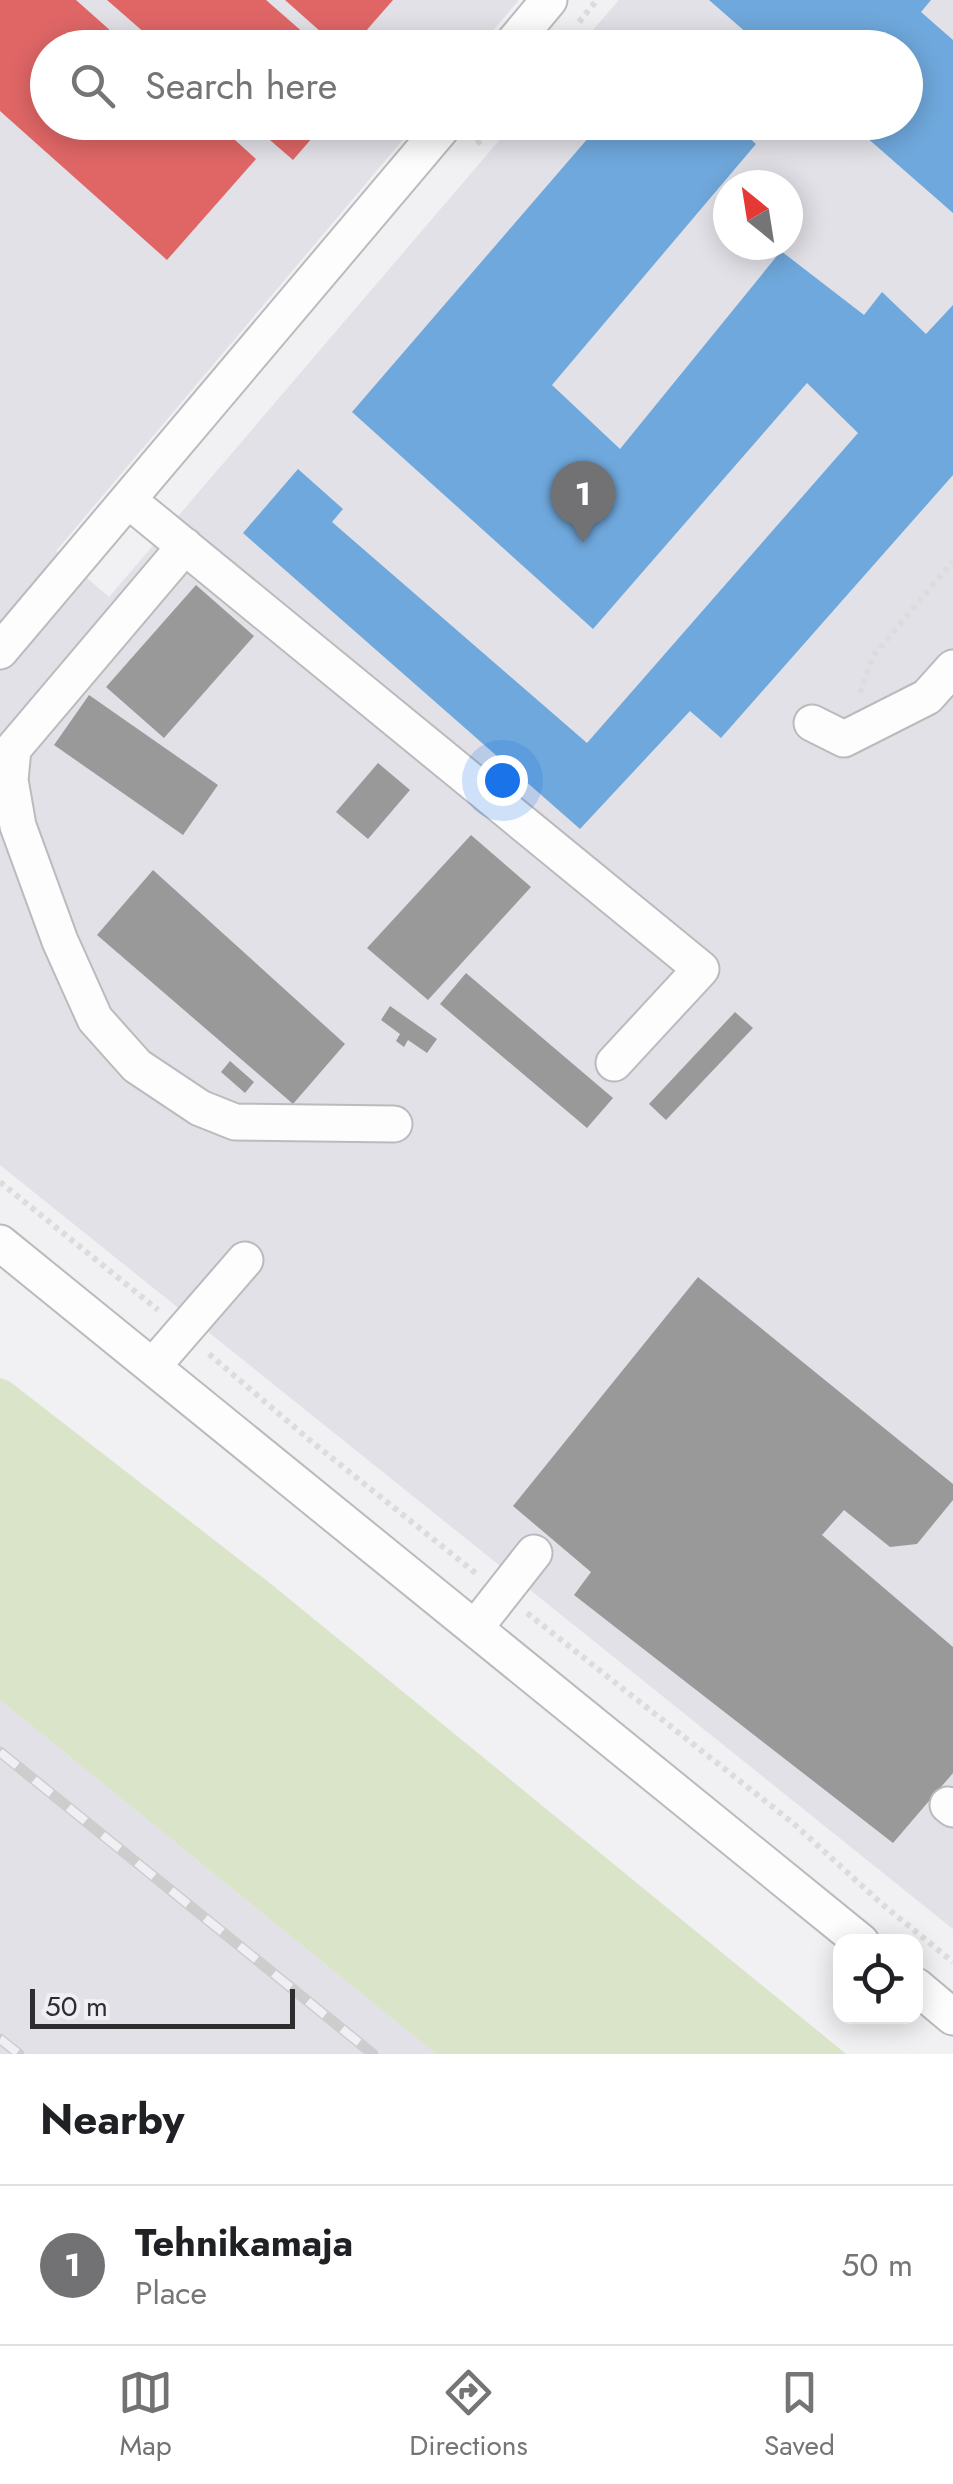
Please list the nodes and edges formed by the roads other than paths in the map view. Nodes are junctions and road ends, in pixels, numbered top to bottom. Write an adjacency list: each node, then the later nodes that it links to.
1 (549, 0): 2 (street)
2 (524, 30)
3 (431, 140): 4 (street)
4 (128, 500): 5 (street); 6 (street)
5 (185, 546): 9 (street); 10 (street)
6 (0, 650)
7 (953, 668): 8 (street)
8 (812, 723)
9 (614, 1063)
10 (394, 1124)
11 (0, 1243): 13 (street)
12 (245, 1260): 13 (street)
13 (154, 1366): 15 (street)
14 (534, 1553): 15 (street)
15 (475, 1628): 16 (street)
16 (851, 1934)
17 (923, 1992): 18 (street)
18 (953, 2016)

